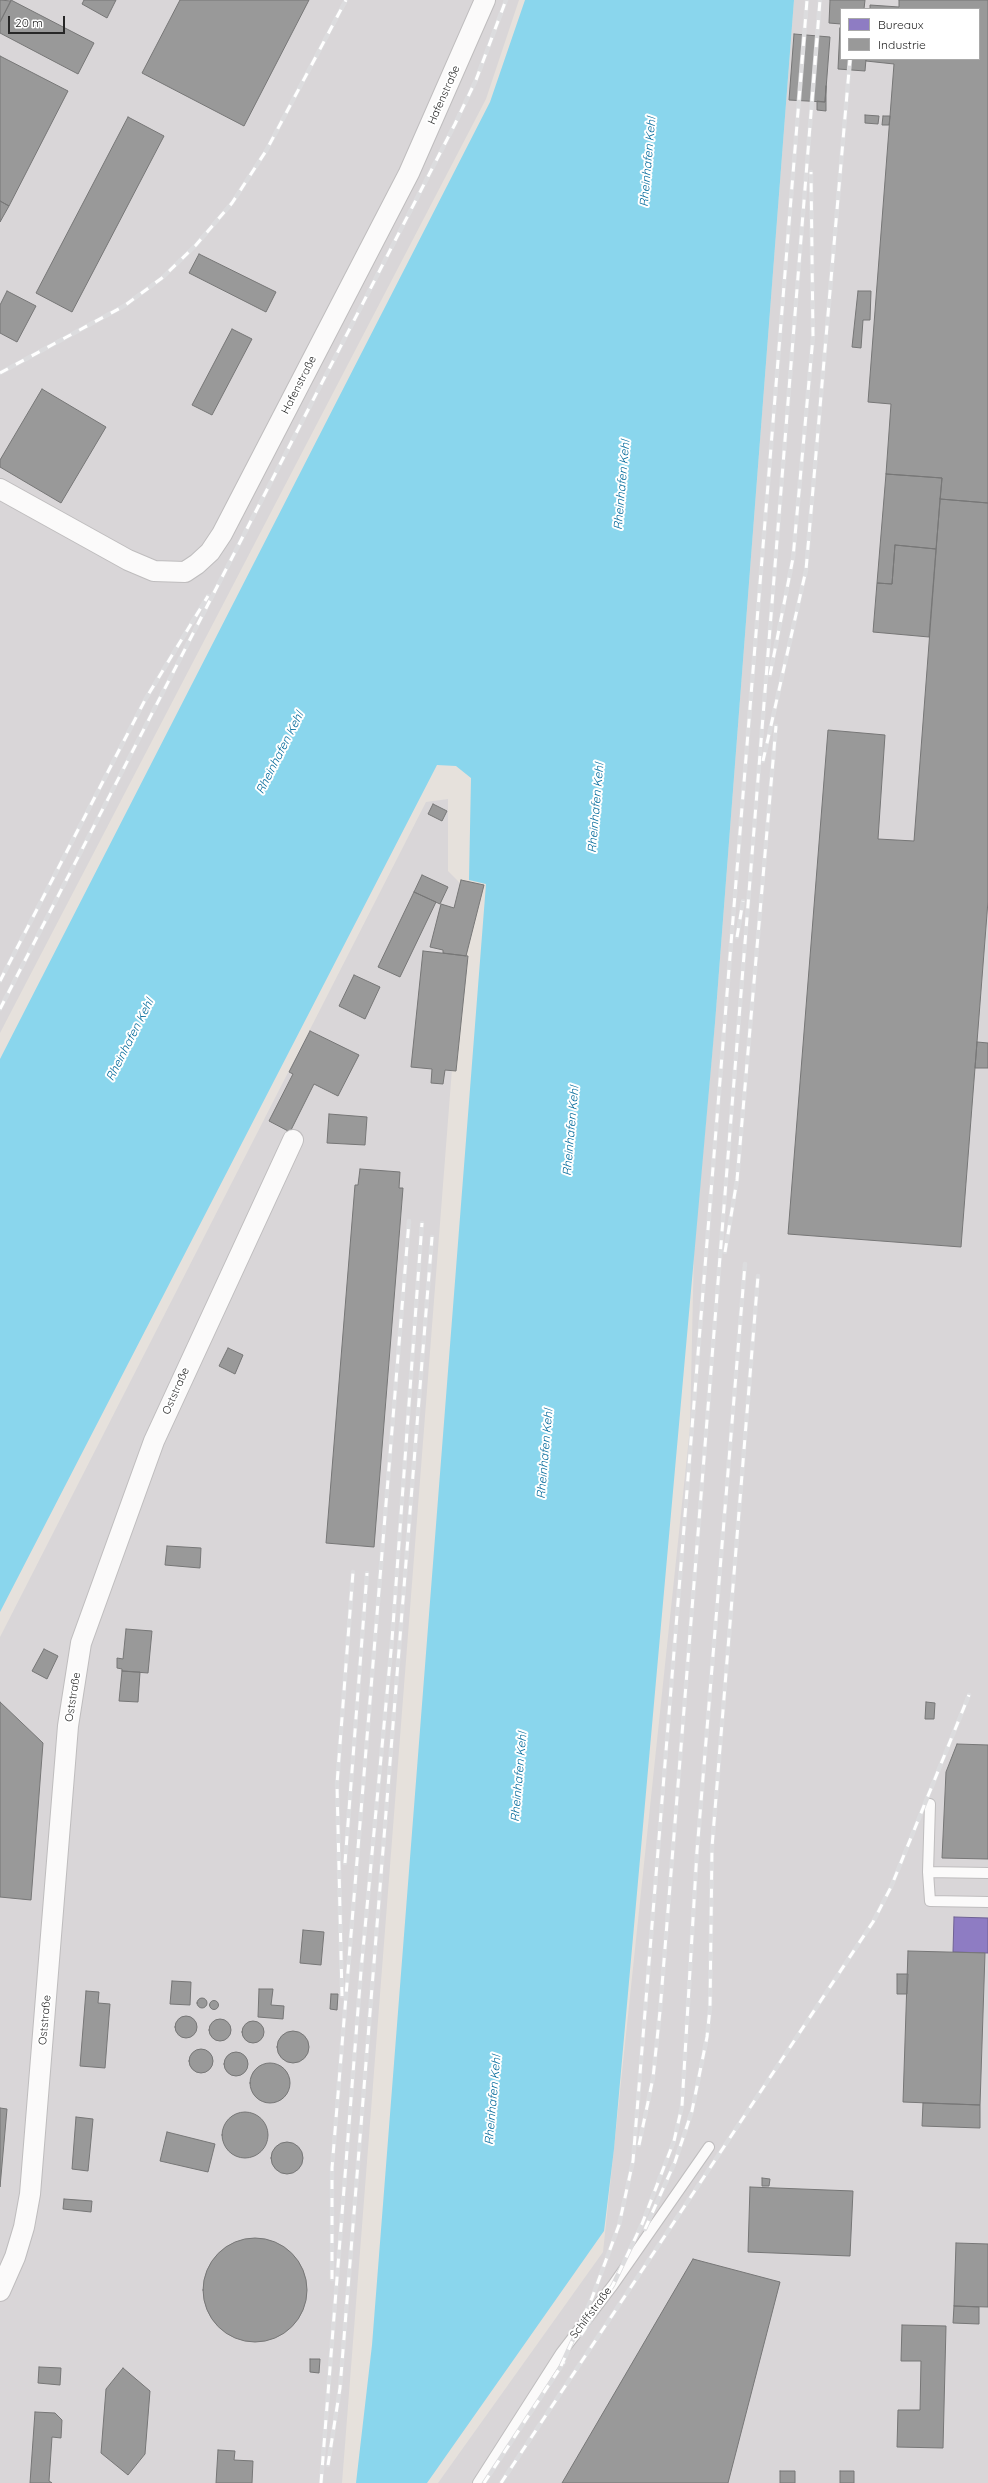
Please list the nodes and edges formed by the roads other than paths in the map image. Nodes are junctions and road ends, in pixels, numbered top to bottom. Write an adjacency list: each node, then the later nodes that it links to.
1 (485, 0): 2 (street, Hafenstraße)
2 (0, 489)
3 (293, 1140): 9 (street, Oststraße)
4 (930, 1804): 5 (lane)
5 (928, 1872): 6 (lane); 7 (lane)
6 (988, 1873)
7 (988, 1902)
8 (709, 2146): 10 (lane, Schiffstraße)
9 (0, 2291)
10 (478, 2483)

